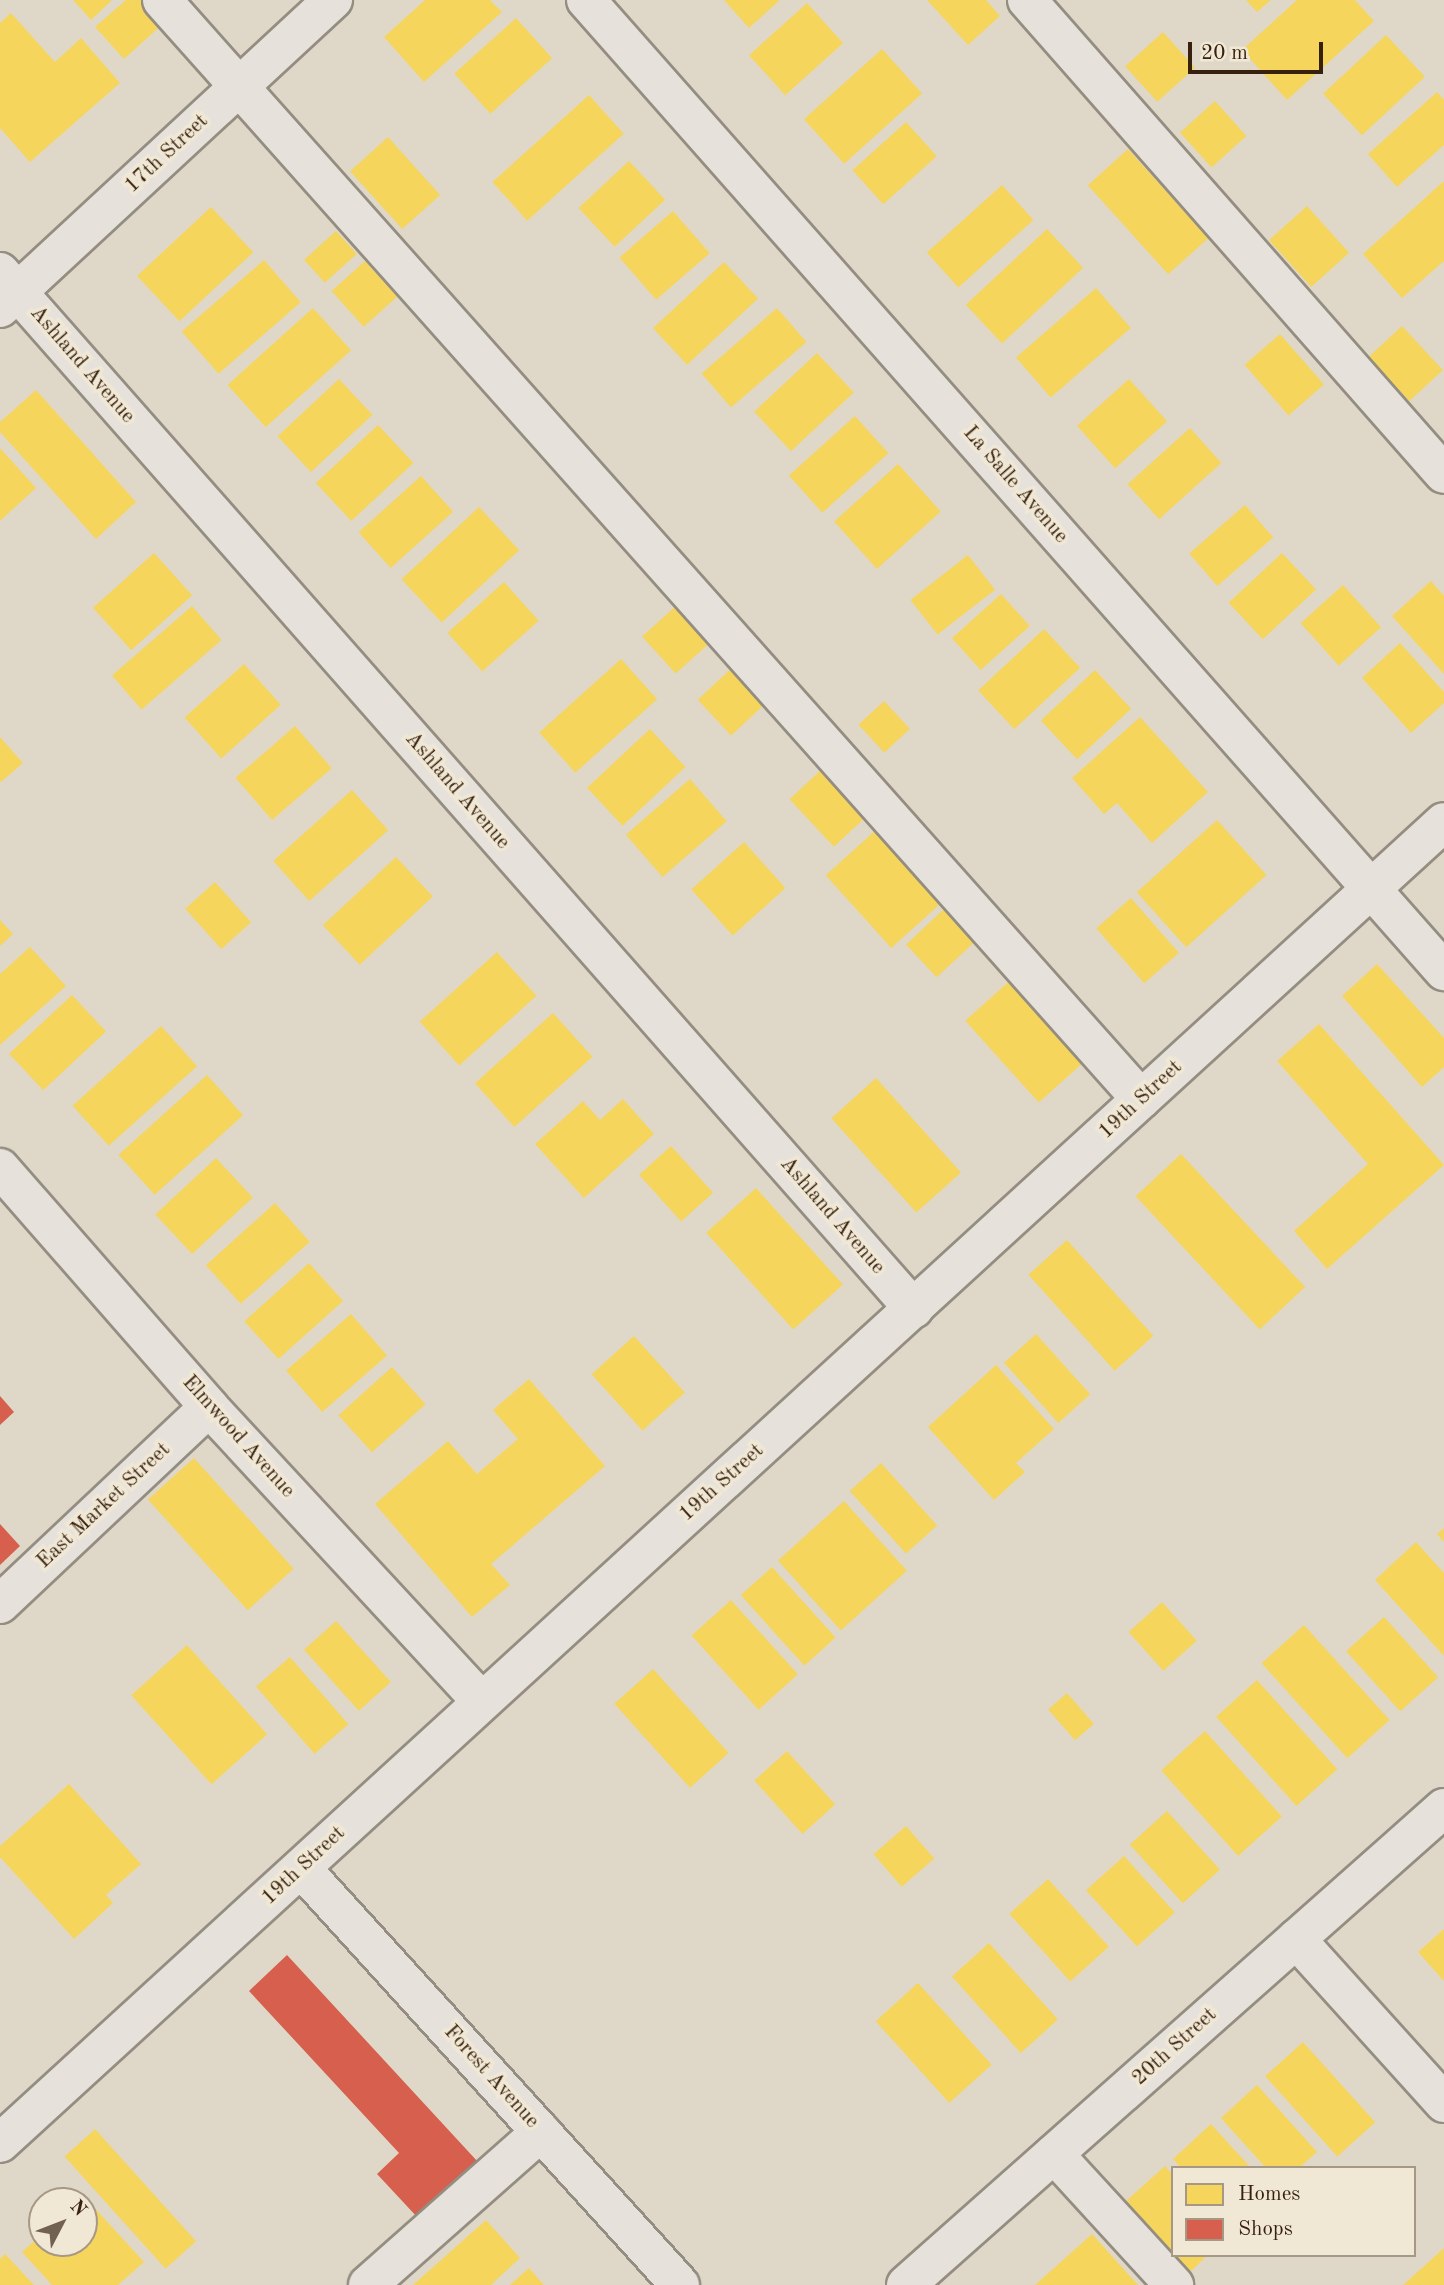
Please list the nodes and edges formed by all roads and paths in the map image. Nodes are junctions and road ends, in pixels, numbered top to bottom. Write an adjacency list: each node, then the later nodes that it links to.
1 (162, 0): 5 (street)
2 (333, 0): 5 (street, 17th Street)
3 (586, 0): 9 (street, La Salle Avenue)
4 (1027, 0): 7 (street)
5 (238, 88): 6 (street, 17th Street); 11 (street)
6 (6, 291): 13 (street, Ashland Avenue)
7 (1444, 474)
8 (1444, 822): 9 (street, 19th Street)
9 (1371, 888): 10 (street, La Salle Avenue); 11 (street, 19th Street)
10 (1444, 971)
11 (1141, 1099): 13 (street, 19th Street)
12 (0, 1168): 14 (street, Elmwood Avenue)
13 (914, 1310): 16 (street, 19th Street)
14 (209, 1407): 15 (street, East Market Street); 16 (street, Elmwood Avenue)
15 (0, 1604)
16 (481, 1702): 18 (street, 19th Street)
17 (1444, 1808): 19 (street, 20th Street)
18 (302, 1869): 21 (street, Forest Avenue); 22 (street, 19th Street)
19 (1296, 1939): 20 (street); 23 (street, 20th Street)
20 (1444, 2103)
21 (541, 2132): 24 (street); 25 (street, Forest Avenue)
22 (0, 2143)
23 (1054, 2154): 26 (street, 20th Street); 27 (street)
24 (369, 2285)
25 (680, 2285)
26 (906, 2285)
27 (1174, 2285)

